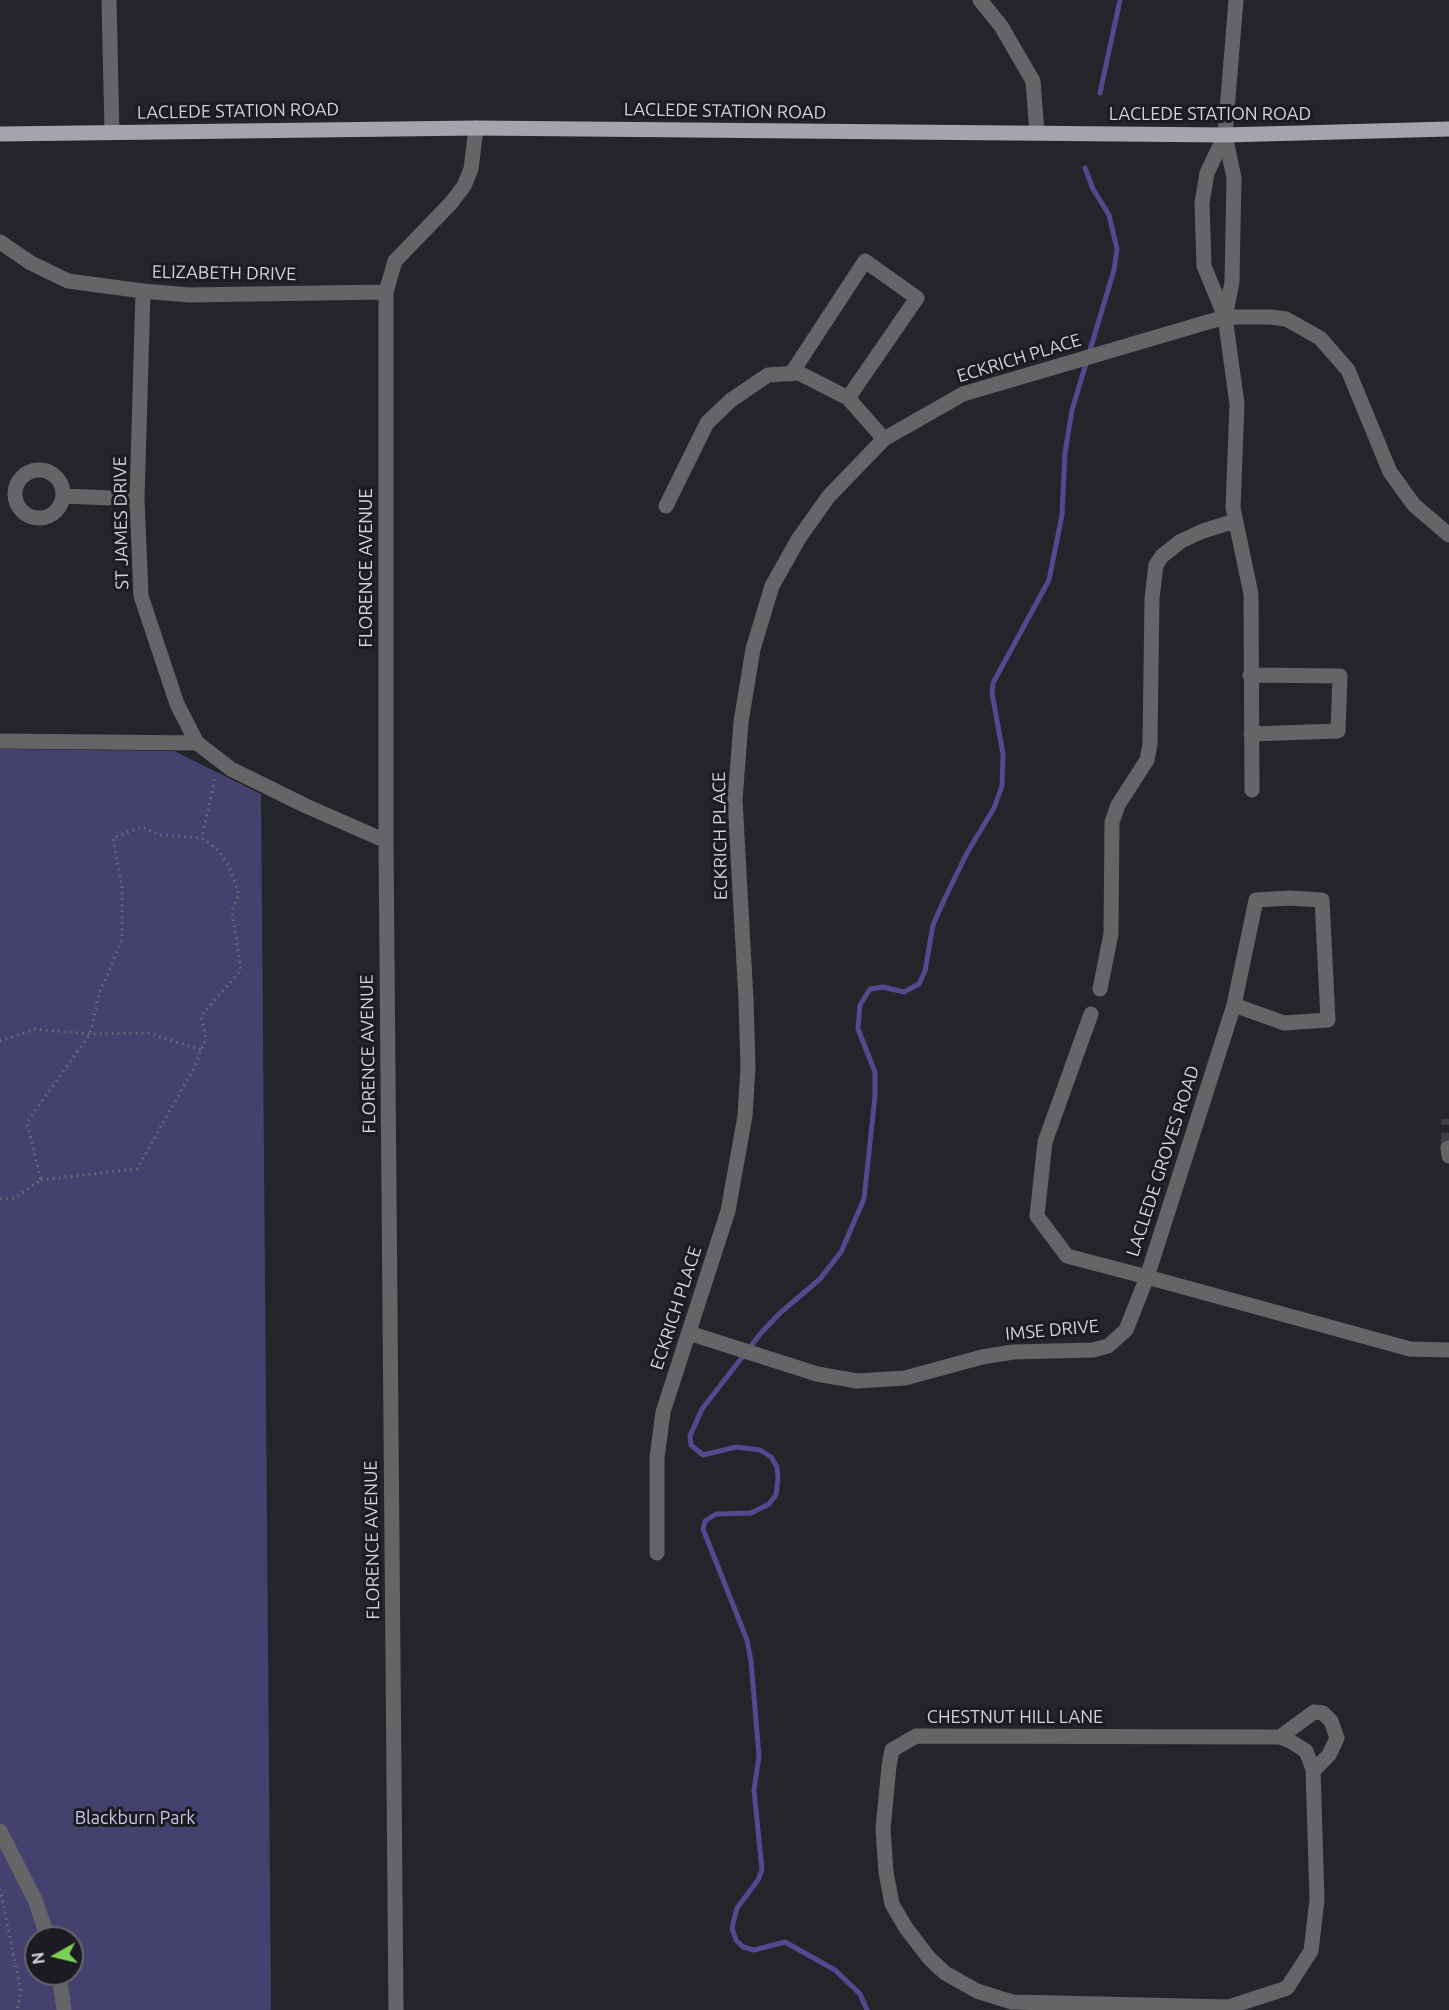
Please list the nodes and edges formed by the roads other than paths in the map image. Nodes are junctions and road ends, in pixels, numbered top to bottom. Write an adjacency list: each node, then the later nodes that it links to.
1 (109, 0): 6 (street)
2 (980, 0): 7 (street)
3 (1236, 0): 9 (street)
4 (476, 128): 6 (main road, LACLEDE STATION ROAD); 7 (main road, LACLEDE STATION ROAD); 12 (street, FLORENCE AVENUE)
5 (1449, 129): 9 (main road, LACLEDE STATION ROAD)
6 (112, 132): 8 (main road, LACLEDE STATION ROAD)
7 (1037, 133): 9 (main road, LACLEDE STATION ROAD)
8 (0, 134)
9 (1225, 135): 13 (street); 13 (street)
10 (0, 242): 11 (street, ELIZABETH DRIVE)
11 (143, 291): 12 (street, ELIZABETH DRIVE); 18 (street, ST JAMES DRIVE)
12 (386, 292): 27 (street, FLORENCE AVENUE)
13 (1225, 317): 16 (street, ECKRICH PLACE); 20 (street); 21 (street)
14 (791, 374): 15 (street); 15 (street); 19 (street)
15 (849, 398): 16 (street)
16 (884, 439): 32 (street, ECKRICH PLACE)
17 (63, 496): 18 (street)
18 (137, 499): 25 (street, ST JAMES DRIVE)
19 (666, 506)
20 (1235, 521): 22 (street); 28 (street)
21 (1449, 535)
22 (1250, 675): 23 (street); 23 (street)
23 (1251, 734): 26 (street)
24 (0, 741): 25 (street)
25 (197, 743): 27 (street)
26 (1252, 790)
27 (386, 841): 42 (street, FLORENCE AVENUE)
28 (1100, 990)
29 (1234, 1005): 29 (street, LACLEDE GROVES ROAD); 31 (street, LACLEDE GROVES ROAD)
30 (1091, 1014): 31 (street, LACLEDE GROVES ROAD)
31 (1147, 1277): 32 (street, IMSE DRIVE); 33 (street)
32 (689, 1333): 34 (street, ECKRICH PLACE)
33 (1449, 1350)
34 (657, 1553)
35 (1280, 1737): 36 (street, CHESTNUT HILL LANE); 36 (street); 40 (street, CHESTNUT HILL LANE)
36 (1313, 1771): 40 (street, CHESTNUT HILL LANE)
37 (0, 1832): 38 (street)
38 (44, 1926)
39 (61, 1986): 41 (street)
40 (1229, 2009)
41 (64, 2010)
42 (396, 2010)

